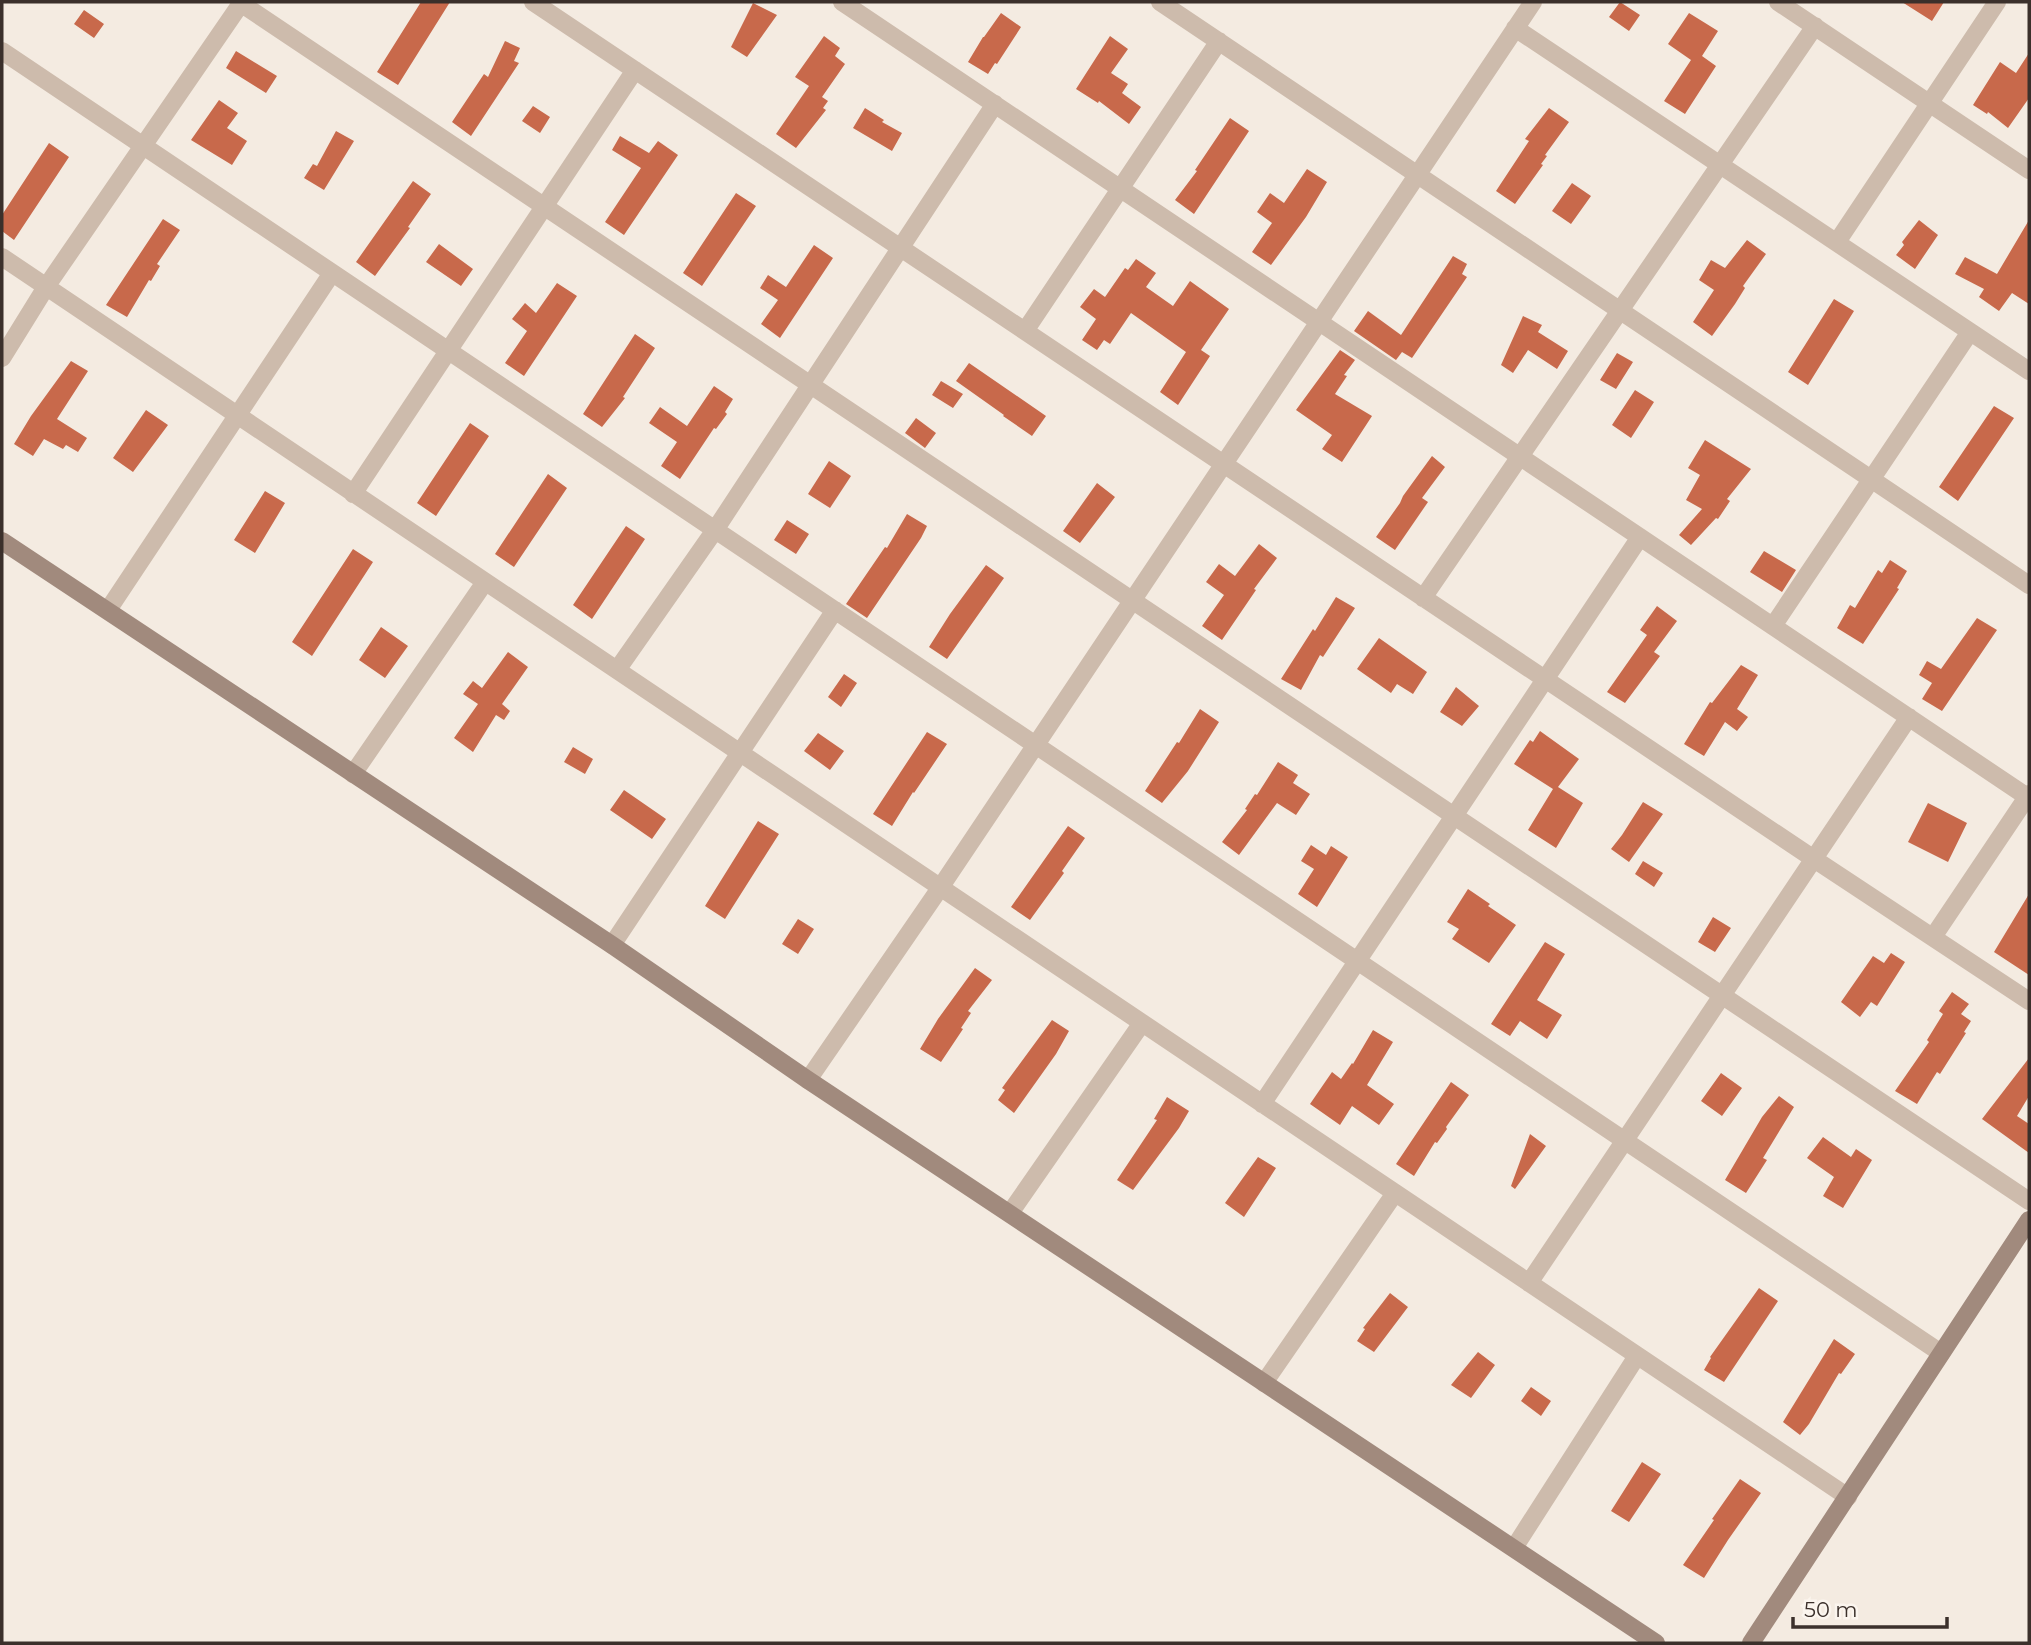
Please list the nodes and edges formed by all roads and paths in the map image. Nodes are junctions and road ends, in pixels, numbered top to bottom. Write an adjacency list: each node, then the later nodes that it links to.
1 (241, 2): 16 (street); 21 (street)
2 (533, 2): 13 (street)
3 (842, 2): 8 (street)
4 (1160, 2): 11 (street)
5 (1533, 2): 10 (street)
6 (1778, 2): 9 (street)
7 (1997, 2): 14 (street)
8 (866, 8): 15 (street)
9 (1815, 26): 14 (street); 17 (street)
10 (1516, 28): 17 (street); 19 (street)
11 (1219, 41): 19 (street); 20 (street)
12 (2, 51): 16 (street)
13 (635, 71): 21 (street); 23 (street)
14 (1929, 103): 18 (street); 22 (street)
15 (995, 104): 20 (street); 23 (street)
16 (144, 147): 25 (street); 26 (street)
17 (1720, 164): 22 (street); 27 (street)
18 (2029, 170)
19 (1418, 174): 27 (street); 28 (street)
20 (1121, 188): 28 (street); 29 (street)
21 (545, 207): 31 (street); 34 (street)
22 (1837, 242): 30 (street)
23 (900, 248): 29 (street); 34 (street)
24 (2, 257): 26 (street)
25 (332, 273): 31 (street); 35 (street)
26 (46, 287): 32 (street); 35 (street)
27 (1620, 310): 36 (street); 38 (street)
28 (1319, 321): 36 (street); 37 (street)
29 (1025, 331): 37 (street)
30 (1970, 332): 33 (street); 38 (street)
31 (449, 352): 39 (street); 40 (street)
32 (2, 358)
33 (2029, 371)
34 (811, 385): 40 (street); 46 (street)
35 (237, 415): 39 (street); 47 (street)
36 (1520, 456): 41 (street); 45 (street)
37 (1223, 464): 45 (street); 46 (street)
38 (1871, 479): 44 (street); 49 (street)
39 (353, 494): 43 (street)
40 (715, 530): 48 (street); 50 (street)
41 (1640, 537): 49 (street); 51 (street)
42 (2, 541): 47 (street)
43 (485, 582): 50 (street); 55 (street)
44 (2029, 585)
45 (1423, 598): 51 (street)
46 (1132, 600): 53 (street); 57 (street)
47 (108, 610): 55 (street)
48 (835, 610): 53 (street); 54 (street)
49 (1773, 626): 52 (street)
50 (617, 670): 54 (street)
51 (1545, 680): 57 (street); 58 (street)
52 (1909, 717): 56 (street); 58 (street)
53 (1035, 745): 59 (street); 62 (street)
54 (740, 753): 59 (street); 61 (street)
55 (353, 774): 61 (street)
56 (2029, 796): 60 (street)
57 (1454, 816): 62 (street); 63 (street)
58 (1814, 859): 60 (street); 63 (street)
59 (940, 888): 65 (street); 66 (street)
60 (1933, 937): 64 (street)
61 (612, 945): 66 (street)
62 (1357, 961): 67 (street); 68 (street)
63 (1722, 996): 68 (street); 70 (street)
64 (2029, 1001)
65 (1142, 1023): 67 (street); 71 (street)
66 (808, 1080): 71 (street)
67 (1262, 1104): 69 (street)
68 (1625, 1141): 73 (street); 74 (street)
69 (1395, 1193): 73 (street); 76 (street)
70 (2029, 1201)
71 (1010, 1213): 76 (street)
72 (2029, 1220): 74 (street)
73 (1529, 1283): 75 (street)
74 (1941, 1353): 77 (street)
75 (1637, 1356): 77 (street); 78 (street)
76 (1264, 1383): 78 (street)
77 (1848, 1497): 80 (street)
78 (1514, 1548): 79 (street)
79 (1656, 1643)
80 (1751, 1643)

